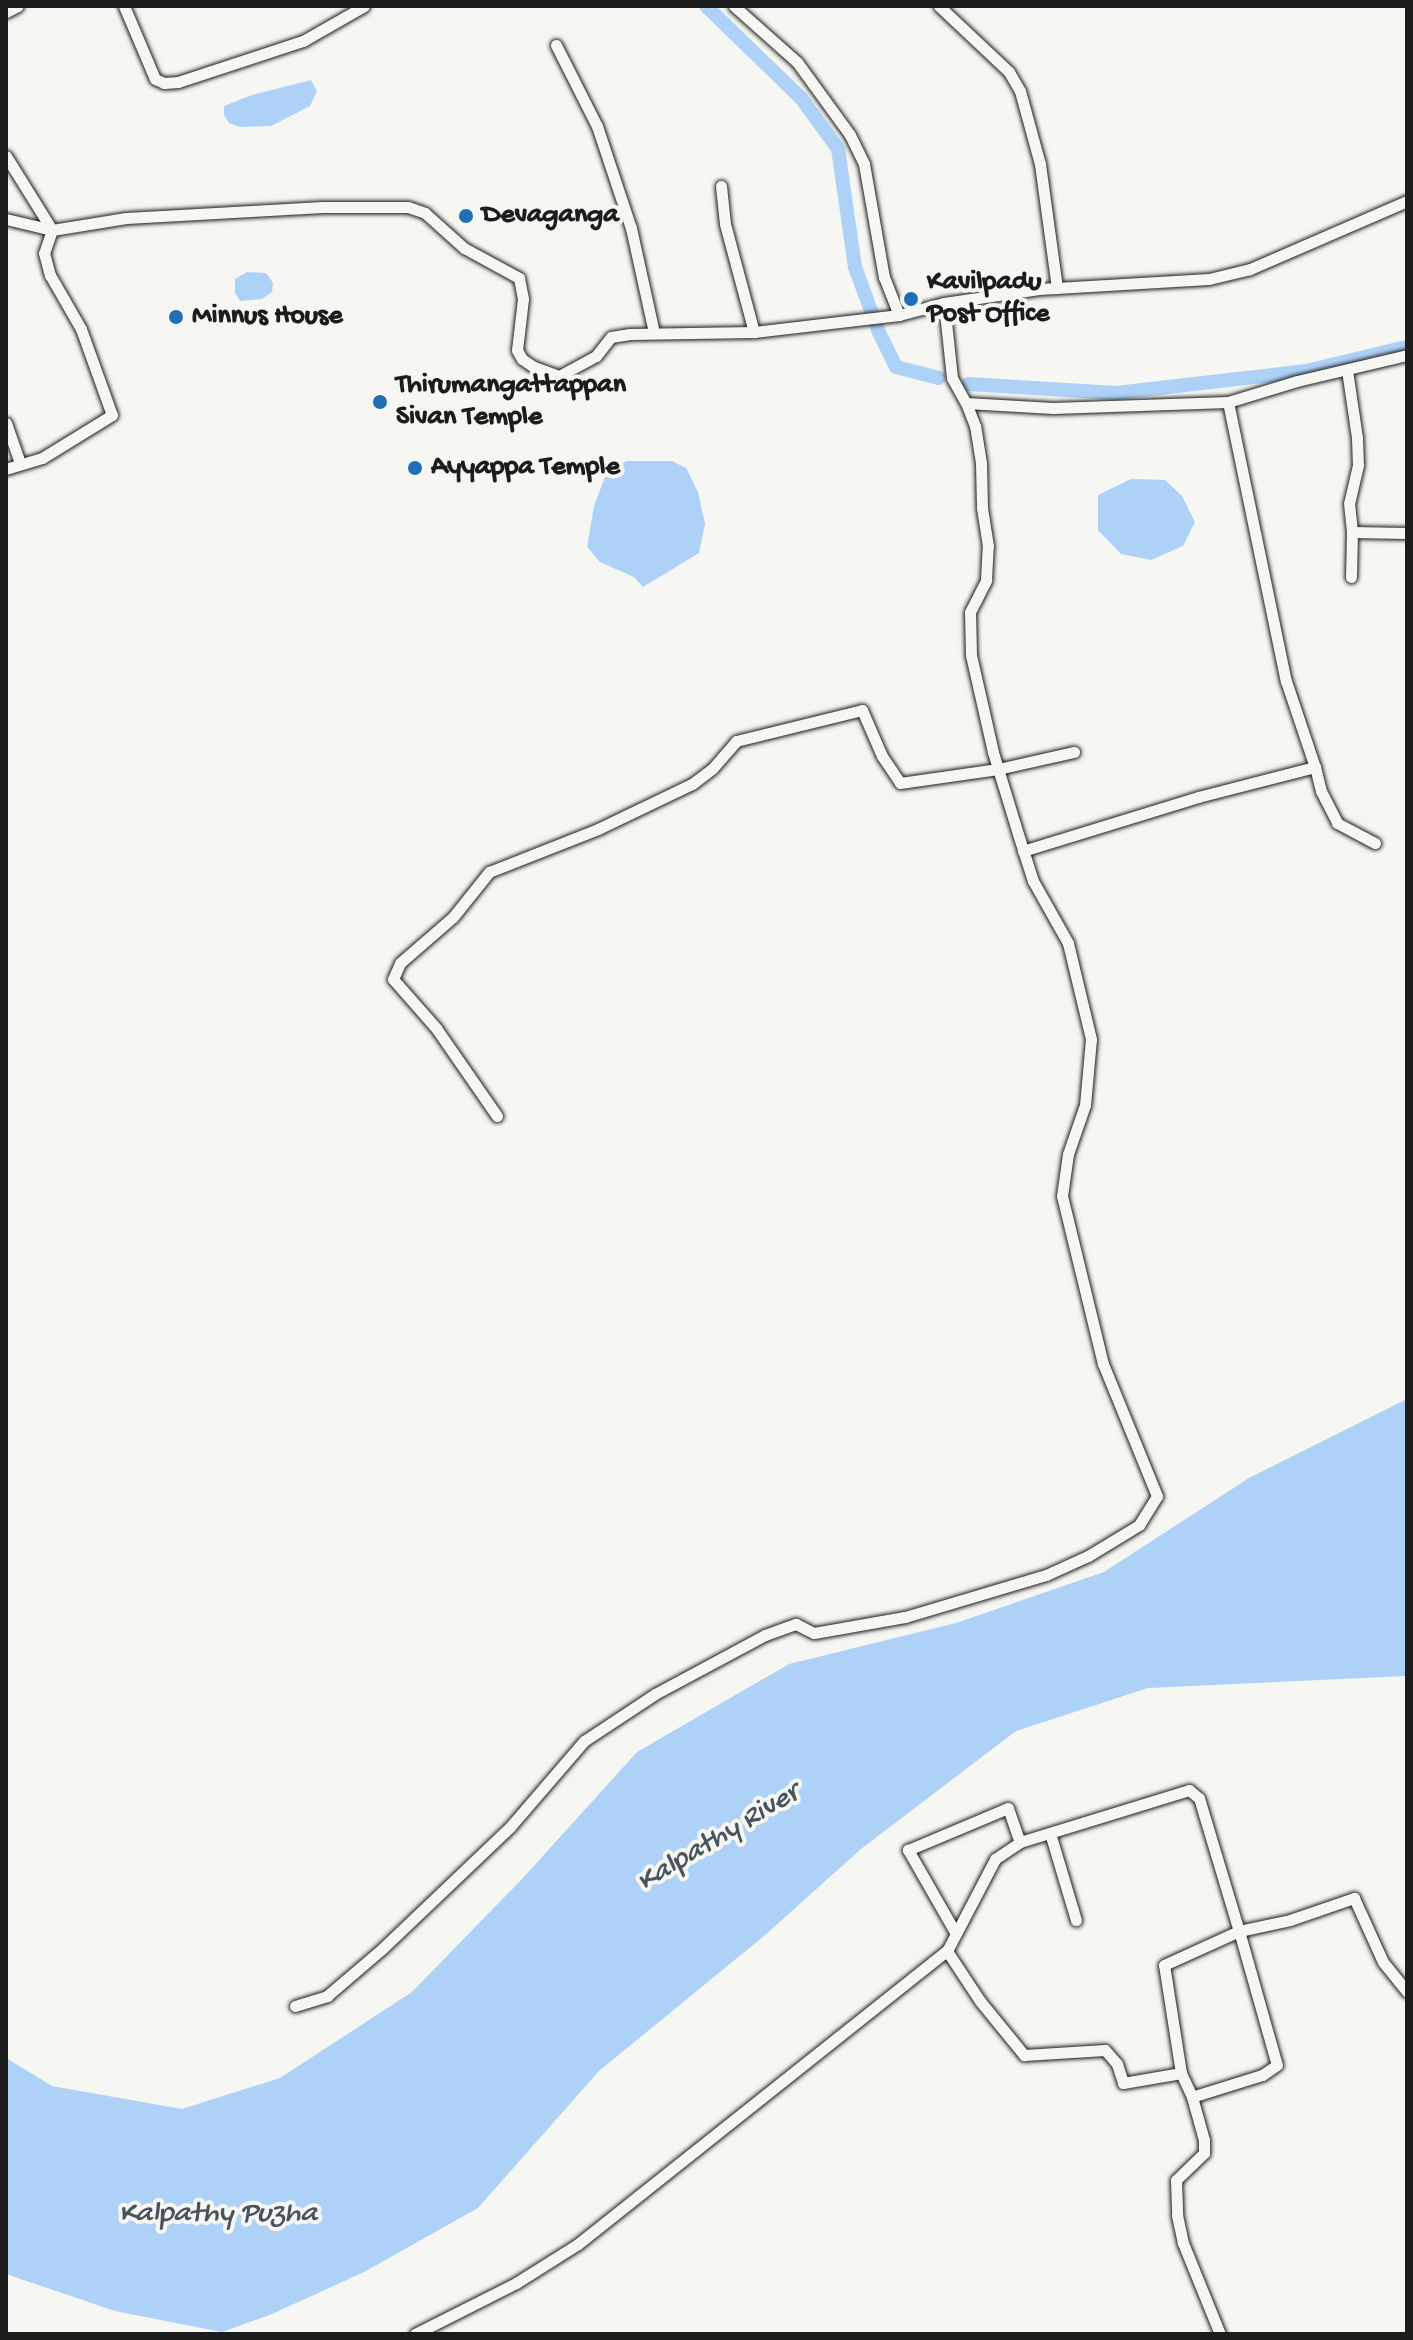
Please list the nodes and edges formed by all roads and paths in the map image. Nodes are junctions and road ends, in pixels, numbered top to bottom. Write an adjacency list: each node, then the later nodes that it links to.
1 (18, 6): 6 (street)
2 (124, 6): 3 (street)
3 (364, 6)
4 (734, 6): 15 (street)
5 (939, 6): 13 (street)
6 (6, 12)
7 (556, 45): 17 (street)
8 (6, 156): 12 (street)
9 (721, 186): 16 (street)
10 (1407, 201): 13 (street)
11 (6, 219): 12 (street)
12 (52, 230): 17 (street); 23 (street)
13 (1057, 288): 14 (street)
14 (944, 303): 15 (street); 21 (street)
15 (899, 315): 16 (street)
16 (754, 332): 17 (street)
17 (654, 333)
18 (1407, 355): 19 (street)
19 (1347, 370): 20 (street); 25 (street)
20 (1228, 402): 21 (street); 29 (street)
21 (966, 403): 30 (street)
22 (6, 423): 23 (street)
23 (20, 463): 24 (street)
24 (6, 469)
25 (1352, 532): 26 (street); 27 (street)
26 (1407, 533)
27 (1351, 577)
28 (1074, 752): 30 (street)
29 (1315, 767): 31 (street); 32 (street)
30 (998, 769): 32 (street); 33 (street)
31 (1375, 843)
32 (1023, 851): 41 (street)
33 (497, 1116)
34 (1050, 1833): 35 (street); 36 (street); 37 (street)
35 (1020, 1842): 38 (street); 38 (street)
36 (1076, 1920)
37 (1239, 1931): 40 (street); 42 (street); 43 (street)
38 (955, 1932): 39 (street)
39 (947, 1951): 42 (street); 44 (street)
40 (1407, 1992)
41 (295, 2006)
42 (1181, 2073): 43 (street)
43 (1192, 2097): 45 (street)
44 (415, 2334)
45 (1220, 2334)

